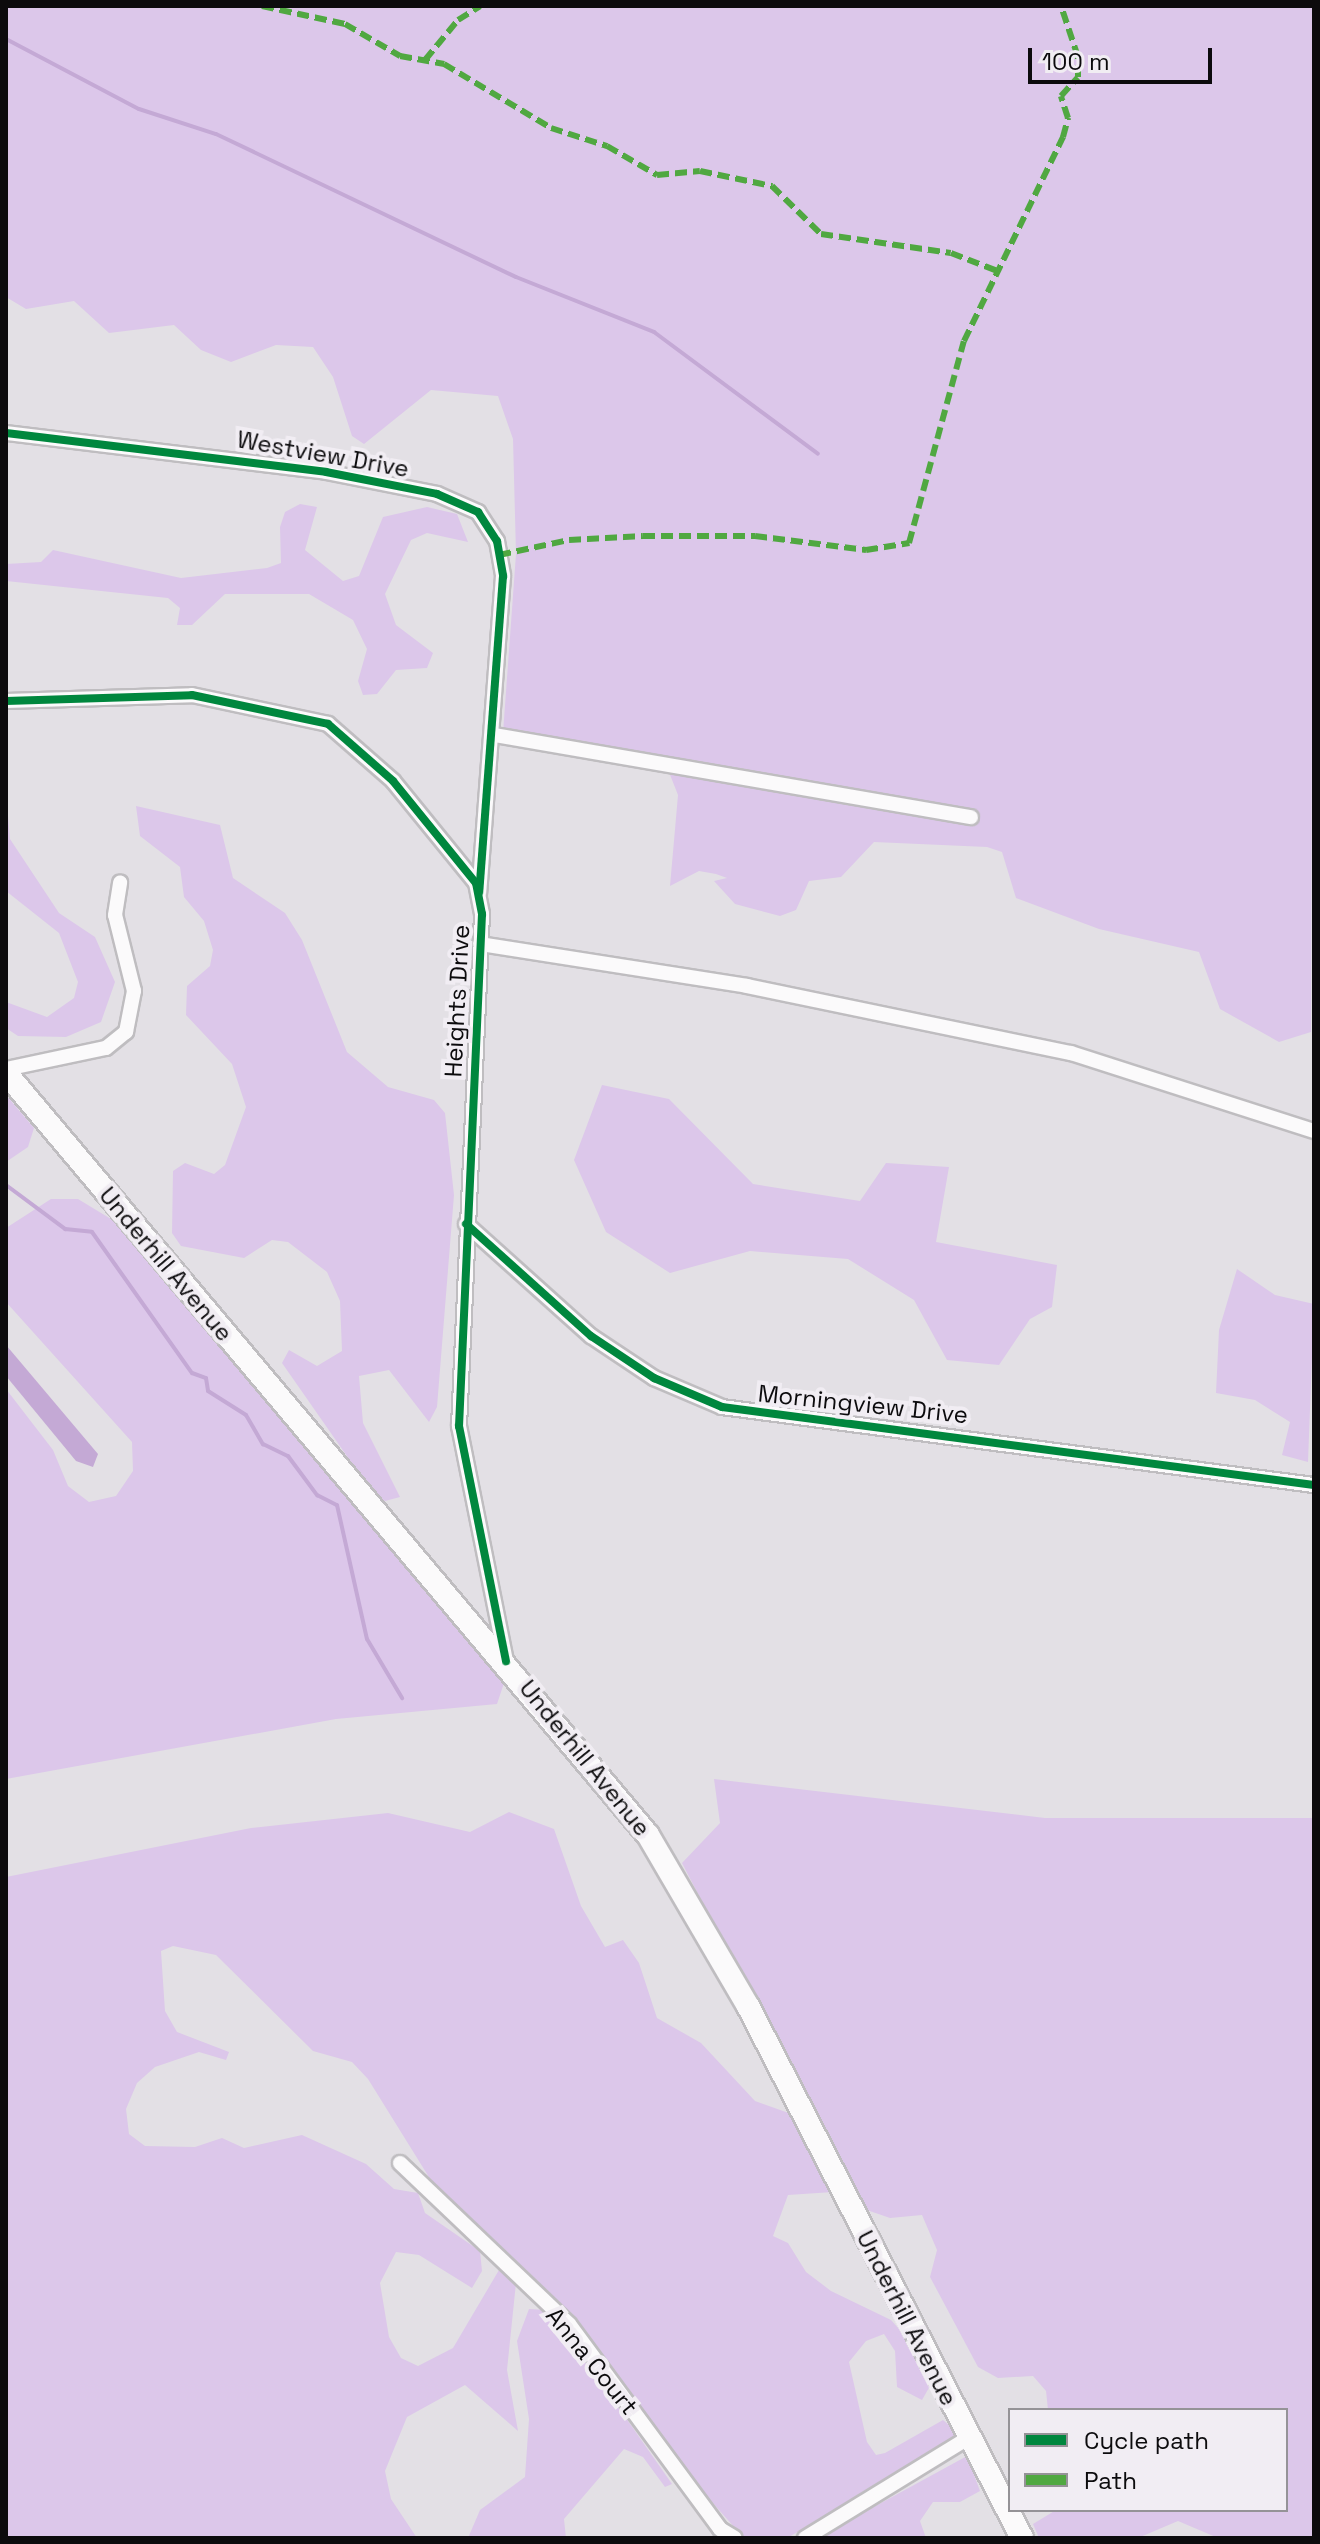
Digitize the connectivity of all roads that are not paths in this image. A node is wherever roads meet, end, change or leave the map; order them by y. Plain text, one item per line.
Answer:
1 (6, 433) edge
2 (6, 701) edge
3 (495, 735) junction
4 (971, 817) dead end
5 (120, 882) dead end
6 (478, 897) junction
7 (480, 944) junction
8 (6, 1071) edge
9 (1314, 1131) edge
10 (466, 1224) junction
11 (1314, 1485) edge
12 (506, 1661) junction
13 (400, 2163) dead end
14 (968, 2438) junction
15 (735, 2538) edge
16 (805, 2538) edge
17 (1022, 2538) edge

1 - 3 street, Westview Drive
2 - 6 street, Heights Drive
3 - 4 street
3 - 6 street, Westview Drive
5 - 8 street
6 - 7 street, Heights Drive
7 - 9 street
7 - 10 street, Heights Drive
8 - 12 main road, Underhill Avenue
10 - 11 street, Morningview Drive
10 - 12 street, Heights Drive
12 - 14 main road, Underhill Avenue
13 - 15 street, Anna Court
14 - 16 street
14 - 17 main road, Underhill Avenue

